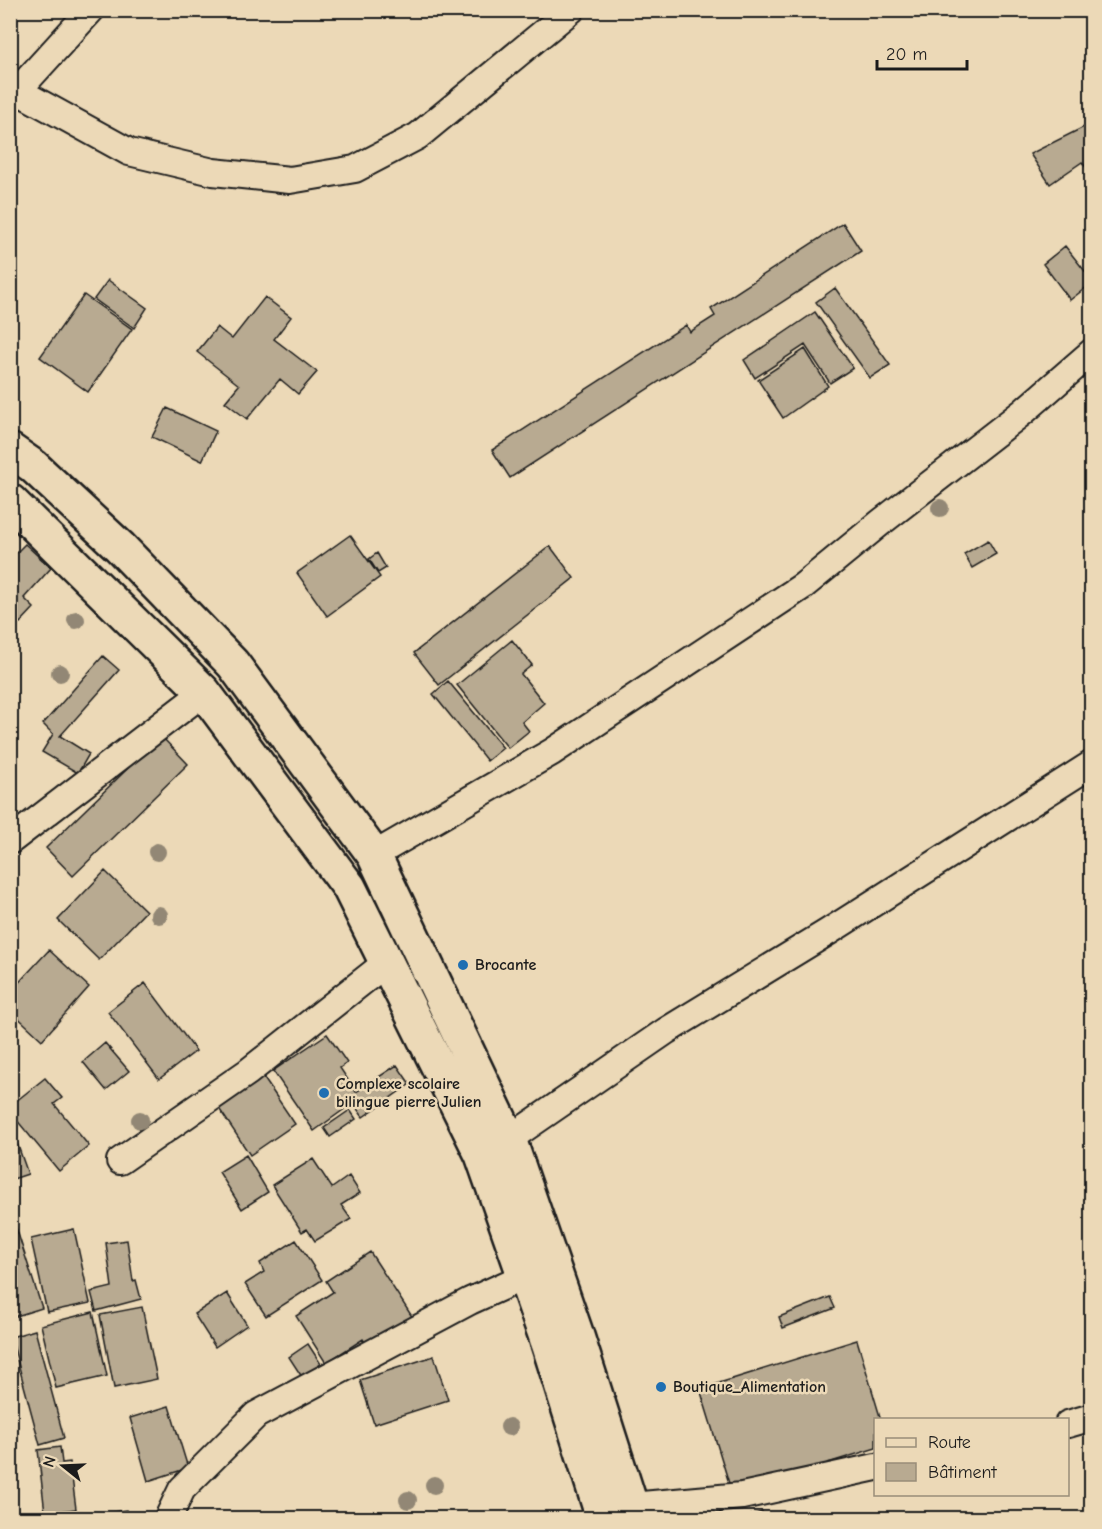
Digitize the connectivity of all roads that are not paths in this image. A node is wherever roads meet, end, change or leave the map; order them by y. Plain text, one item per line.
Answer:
1 (91, 10) edge
2 (571, 10) edge
3 (12, 91) edge
4 (1092, 352) edge
5 (10, 450) edge
6 (10, 501) edge
7 (204, 692) junction
8 (1092, 764) edge
9 (10, 841) edge
10 (374, 855) junction
11 (386, 963) junction
12 (509, 1139) junction
13 (120, 1161) dead end
14 (523, 1277) junction
15 (1092, 1417) edge
16 (1069, 1424) edge
17 (874, 1467) edge
18 (623, 1514) edge
19 (168, 1518) edge

1 - 3 street
2 - 3 street
4 - 10 street
5 - 10 main road
6 - 7 main road
7 - 9 street
7 - 11 main road
8 - 12 street
10 - 12 main road
11 - 13 street
11 - 14 main road
12 - 18 main road
14 - 18 main road
14 - 19 street
15 - 16 street
17 - 18 street

